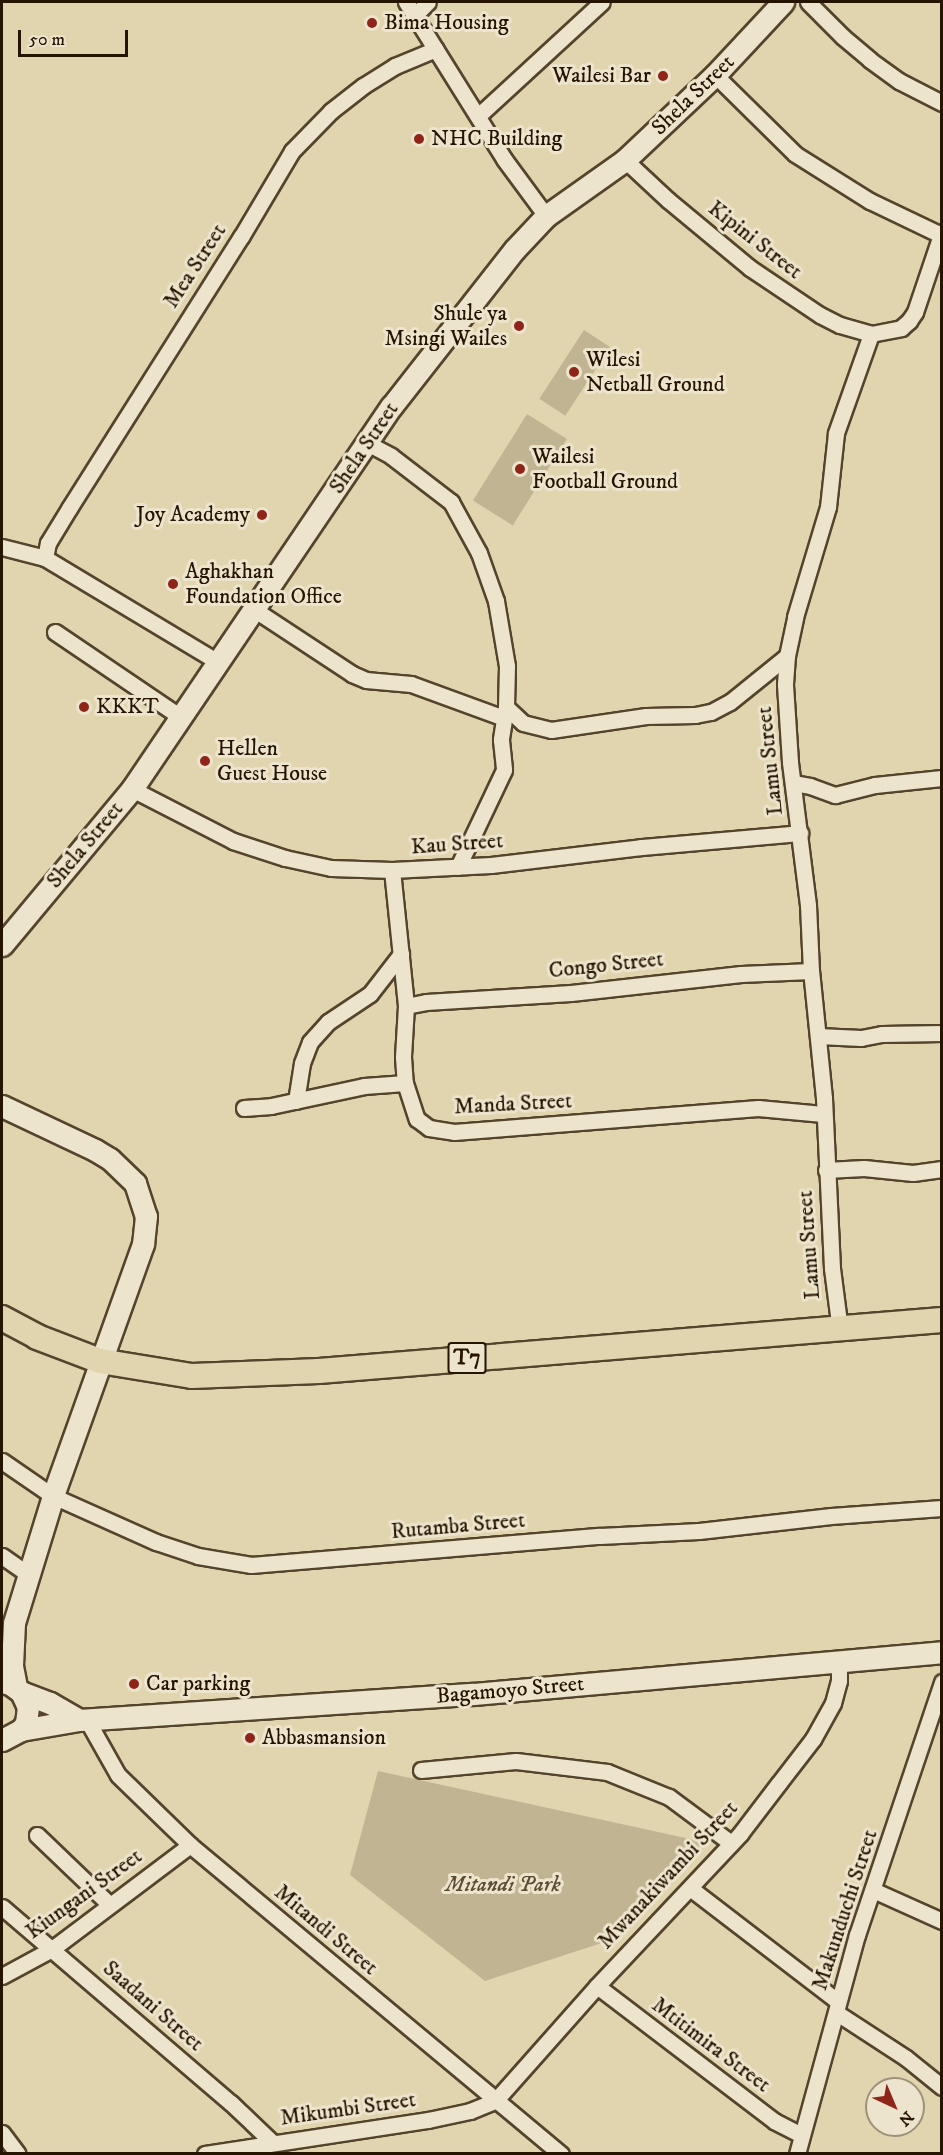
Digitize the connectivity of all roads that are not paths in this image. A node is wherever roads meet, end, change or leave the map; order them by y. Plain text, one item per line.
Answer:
1 (406, 2) edge
2 (428, 2) edge
3 (602, 2) edge
4 (783, 2) edge
5 (808, 2) edge
6 (415, 15) junction
7 (436, 49) junction
8 (715, 75) junction
9 (942, 104) edge
10 (478, 116) junction
11 (625, 160) junction
12 (546, 216) junction
13 (941, 234) edge
14 (871, 334) junction
15 (367, 443) junction
16 (2, 547) edge
17 (45, 558) junction
18 (255, 610) junction
19 (55, 632) dead end
20 (787, 656) junction
21 (220, 663) junction
22 (505, 713) junction
23 (182, 718) junction
24 (942, 778) edge
25 (793, 783) junction
26 (132, 789) junction
27 (800, 833) junction
28 (458, 867) junction
29 (392, 870) junction
30 (2, 945) edge
31 (401, 954) junction
32 (811, 971) junction
33 (406, 1006) junction
34 (942, 1033) edge
35 (818, 1036) junction
36 (405, 1083) junction
37 (296, 1101) junction
38 (2, 1106) edge
39 (244, 1108) dead end
40 (823, 1114) junction
41 (942, 1169) edge
42 (826, 1170) junction
43 (2, 1318) edge
44 (942, 1320) edge
45 (840, 1330) junction
46 (100, 1361) junction
47 (2, 1461) edge
48 (53, 1496) junction
49 (942, 1508) edge
50 (2, 1556) edge
51 (29, 1575) junction
52 (14, 1623) junction
53 (2, 1641) edge
54 (942, 1652) edge
55 (838, 1660) junction
56 (942, 1682) edge
57 (13, 1687) edge
58 (83, 1720) junction
59 (21, 1730) junction
60 (2, 1740) edge
61 (421, 1770) dead end
62 (37, 1835) dead end
63 (731, 1843) junction
64 (190, 1845) junction
65 (690, 1888) junction
66 (873, 1890) junction
67 (110, 1905) junction
68 (2, 1908) edge
69 (942, 1922) edge
70 (52, 1948) junction
71 (2, 1976) edge
72 (597, 1986) junction
73 (837, 2007) junction
74 (942, 2087) edge
75 (495, 2101) junction
76 (2, 2133) edge
77 (272, 2142) junction
78 (801, 2147) edge
79 (18, 2154) edge
80 (205, 2154) edge
81 (561, 2154) edge

1 - 6 street
2 - 6 street
3 - 10 street
4 - 8 main road, Shela Street
5 - 9 street
6 - 7 street
7 - 10 street
7 - 17 street, Mea Street
8 - 11 main road, Shela Street
8 - 13 street
10 - 12 street
11 - 12 main road, Shela Street
11 - 14 street, Kipini Street
12 - 15 main road, Shela Street
13 - 14 street
14 - 20 street, Lamu Street
15 - 18 main road, Shela Street
15 - 22 street
16 - 17 street
17 - 21 street
18 - 21 main road, Shela Street
18 - 22 street
19 - 23 street
20 - 22 street
20 - 25 street, Lamu Street
21 - 23 main road, Shela Street
22 - 28 street
23 - 26 main road, Shela Street
24 - 25 street
25 - 27 street, Lamu Street
26 - 29 street, Kau Street
26 - 30 main road, Shela Street
27 - 28 street, Kau Street
27 - 32 street, Lamu Street
28 - 29 street, Kau Street
29 - 31 street, Manda Street
31 - 33 street, Manda Street
31 - 37 street
32 - 33 street, Congo Street
32 - 35 street, Lamu Street
33 - 36 street, Manda Street
34 - 35 street
35 - 40 street, Lamu Street
36 - 37 street
36 - 40 street, Manda Street
37 - 39 street
38 - 46 main road
40 - 42 street, Lamu Street
41 - 42 street
42 - 45 street, Lamu Street
43 - 46 highway, T7
44 - 45 highway, T7
45 - 46 highway, T7
46 - 48 main road
47 - 48 street, Rutamba Street
48 - 49 street, Rutamba Street
48 - 51 main road
50 - 51 street
51 - 52 main road
52 - 53 main road
52 - 57 main road
54 - 55 main road, Bagamoyo Street
55 - 58 main road, Bagamoyo Street
55 - 63 street, Mwanakiwambi Street
56 - 66 street, Makunduchi Street
57 - 58 main road
57 - 59 main road
58 - 59 main road, Bagamoyo Street
58 - 64 street, Mitandi Street
59 - 60 main road, Bagamoyo Street
61 - 63 street
62 - 67 street
63 - 65 street, Mwanakiwambi Street
64 - 67 street, Kiungani Street
64 - 75 street, Mitandi Street
65 - 72 street, Mwanakiwambi Street
65 - 73 street
66 - 69 street
66 - 73 street, Makunduchi Street
67 - 70 street, Kiungani Street
68 - 70 street, Saadani Street
70 - 71 street, Kiungani Street
70 - 77 street, Saadani Street
72 - 75 street, Mwanakiwambi Street
72 - 78 street, Mtitimira Street
73 - 74 street
73 - 78 street, Makunduchi Street
75 - 77 street, Mikumbi Street
75 - 81 street, Mitandi Street
76 - 79 street
77 - 80 street, Mikumbi Street

